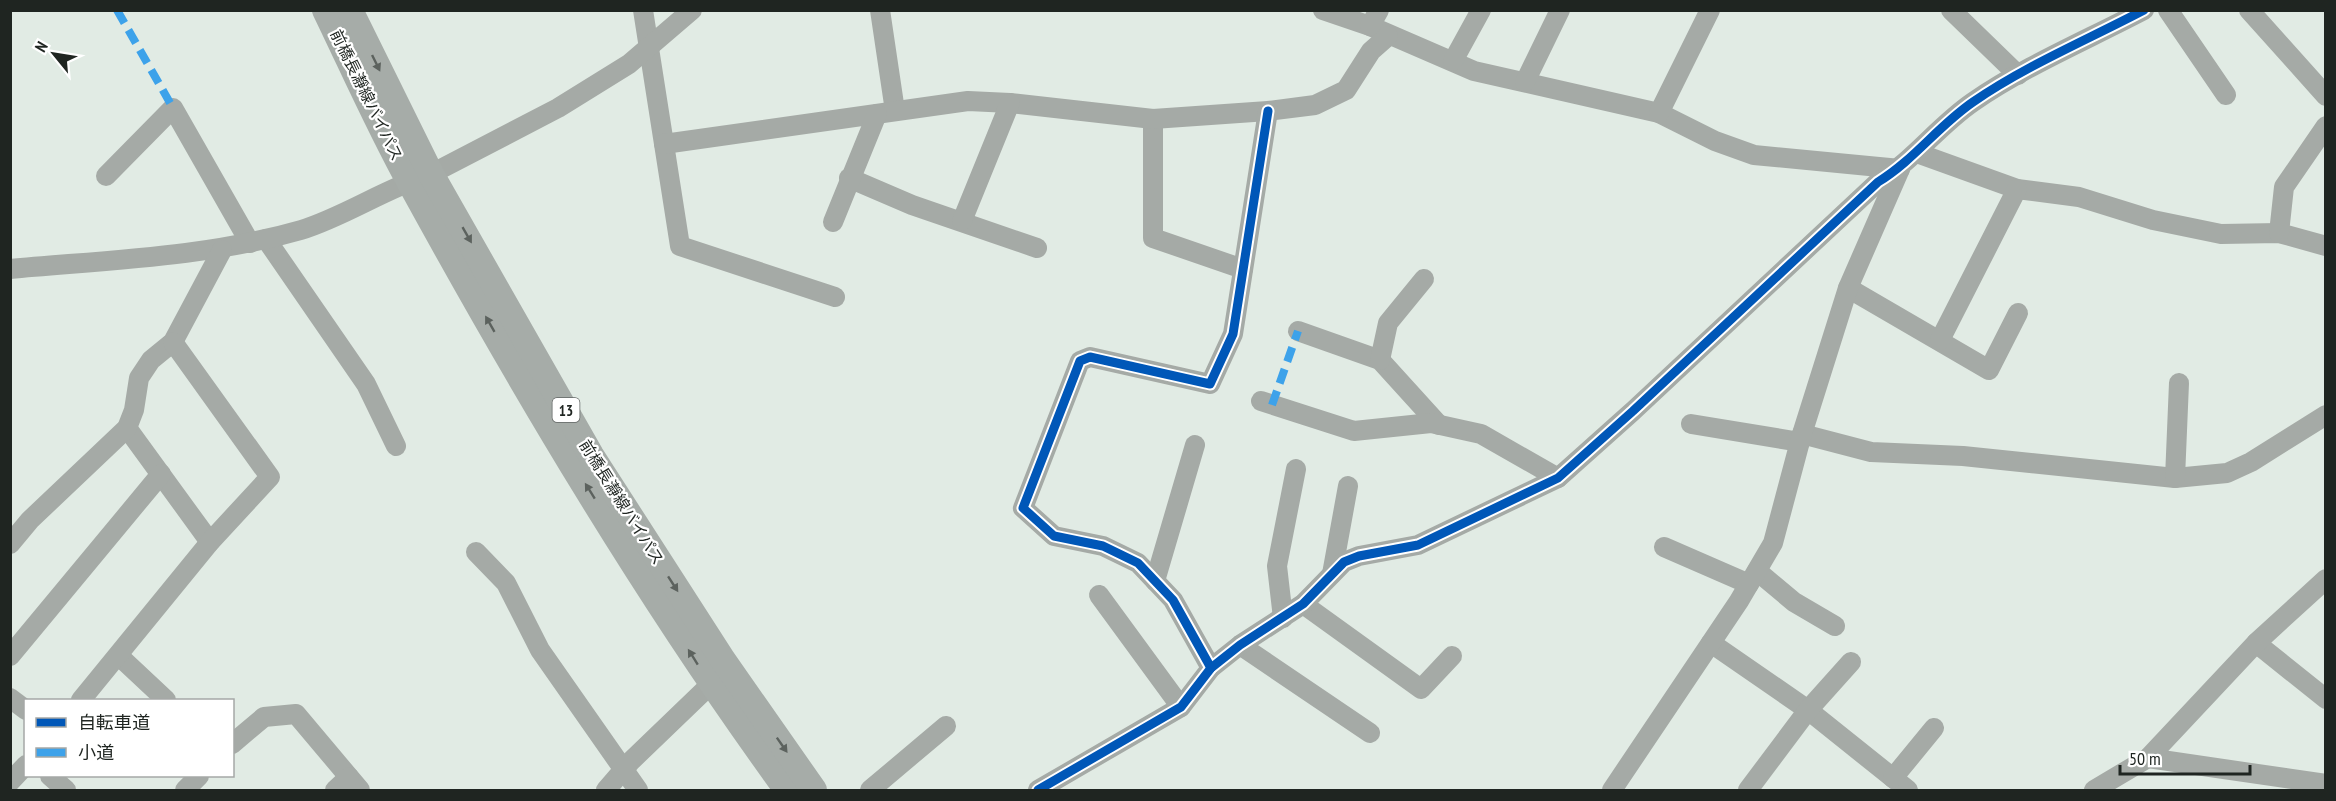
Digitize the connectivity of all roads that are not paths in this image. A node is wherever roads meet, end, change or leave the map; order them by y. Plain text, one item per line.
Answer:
1 (325, 10) edge
2 (350, 10) edge
3 (643, 10) edge
4 (692, 10) edge
5 (880, 10) edge
6 (1323, 10) edge
7 (1481, 10) edge
8 (1560, 10) edge
9 (1710, 10) edge
10 (1951, 10) edge
11 (2144, 10) edge
12 (2168, 10) edge
13 (2248, 10) edge
14 (1375, 18) edge
15 (1388, 36) junction
16 (648, 50) junction
17 (1453, 61) junction
18 (2018, 75) junction
19 (1525, 82) junction
20 (2226, 95) dead end
21 (2325, 96) edge
22 (1010, 103) junction
23 (1268, 111) junction
24 (886, 112) junction
25 (1659, 113) junction
26 (1153, 119) junction
27 (2325, 126) edge
28 (664, 144) junction
29 (1917, 153) junction
30 (1900, 169) junction
31 (106, 176) dead end
32 (420, 177) junction
33 (849, 178) junction
34 (2017, 189) junction
35 (963, 221) junction
36 (832, 222) dead end
37 (2279, 233) junction
38 (258, 241) junction
39 (2325, 246) edge
40 (1037, 248) dead end
41 (222, 250) junction
42 (10, 269) edge
43 (1243, 269) junction
44 (1424, 279) dead end
45 (1848, 288) junction
46 (835, 297) dead end
47 (2018, 313) dead end
48 (1298, 331) dead end
49 (1940, 340) junction
50 (173, 342) junction
51 (1380, 360) junction
52 (2179, 382) dead end
53 (1261, 401) dead end
54 (2325, 415) edge
55 (1691, 424) dead end
56 (1439, 425) junction
57 (127, 428) junction
58 (1801, 438) junction
59 (1195, 445) dead end
60 (396, 446) dead end
61 (1296, 469) dead end
62 (161, 474) junction
63 (1558, 477) junction
64 (2175, 478) junction
65 (1348, 486) dead end
66 (210, 542) junction
67 (10, 544) edge
68 (1664, 547) dead end
69 (476, 552) dead end
70 (1332, 574) junction
71 (1753, 578) junction
72 (2325, 579) edge
73 (1155, 581) junction
74 (1098, 595) dead end
75 (1303, 604) junction
76 (1283, 618) junction
77 (1835, 626) dead end
78 (1711, 643) junction
79 (2256, 643) junction
80 (1240, 645) junction
81 (10, 656) edge
82 (118, 656) junction
83 (1452, 656) dead end
84 (1851, 662) dead end
85 (1211, 668) junction
86 (711, 685) junction
87 (10, 698) edge
88 (82, 699) edge
89 (165, 699) edge
90 (2325, 699) edge
91 (1181, 707) junction
92 (24, 708) edge
93 (1808, 710) junction
94 (946, 726) dead end
95 (1934, 728) dead end
96 (1370, 733) dead end
97 (234, 742) edge
98 (2148, 758) junction
99 (24, 767) edge
100 (2325, 768) edge
101 (623, 771) junction
102 (51, 777) edge
103 (10, 782) edge
104 (1900, 784) edge
105 (2320, 784) edge
106 (348, 786) edge
107 (66, 790) edge
108 (606, 790) edge
109 (638, 790) edge
110 (787, 790) edge
111 (814, 790) edge
112 (870, 790) edge
113 (1038, 790) edge
114 (1612, 790) edge
115 (1748, 790) edge
116 (2096, 790) edge

1 - 32 main road, 前橋長瀞線バイパス / 13
2 -> 32 main road, 前橋長瀞線バイパス / 13
3 - 16 street
4 - 16 street
5 - 24 street
6 - 14 street
7 - 17 street
8 - 19 street
9 - 25 street
10 - 18 street
11 - 18 street
12 - 20 street
13 - 21 street
14 - 15 street
15 - 17 street
15 - 23 street
16 - 28 street
16 - 32 street
17 - 19 street
18 - 29 street
19 - 25 street
22 - 24 street
22 - 26 street
22 - 35 street
23 - 26 street
23 - 43 street
24 - 28 street
24 - 33 street
25 - 30 street
26 - 43 street
27 - 37 street
28 - 46 street
29 - 30 street
29 - 34 street
30 - 45 street
30 - 63 street
31 - 38 street
32 - 38 street
86 -> 32 main road, 前橋長瀞線バイパス / 13
32 -> 111 main road, 前橋長瀞線バイパス / 13
33 - 35 street
33 - 36 street
34 - 37 street
34 - 49 street
35 - 40 street
37 - 39 street
38 - 41 street
38 - 60 street
41 - 42 street
41 - 50 street
43 - 73 street
44 - 51 street
45 - 49 street
45 - 58 street
47 - 49 street
48 - 51 street
50 - 57 street
50 - 66 street
51 - 56 street
52 - 64 street
53 - 56 street
54 - 64 street
55 - 58 street
56 - 63 street
57 - 62 street
57 - 67 street
58 - 64 street
58 - 71 street
59 - 73 street
61 - 76 street
62 - 66 street
62 - 81 street
63 - 70 street
65 - 70 street
66 - 82 street
68 - 71 street
69 - 101 street
70 - 75 street
71 - 77 street
71 - 78 street
72 - 79 street
73 - 85 street
74 - 91 street
75 - 76 street
75 - 83 street
76 - 80 street
78 - 93 street
78 - 114 street
79 - 90 street
79 - 98 street
80 - 85 street
80 - 96 street
82 - 88 street
82 - 89 street
84 - 93 street
85 - 91 street
86 - 101 street
86 - 110 main road, 前橋長瀞線バイパス / 13
87 - 92 street
91 - 113 street
93 - 104 street
93 - 115 street
94 - 112 street
95 - 104 street
97 - 106 street
98 - 105 street
98 - 116 street
99 - 103 street
100 - 105 street
101 - 108 street
101 - 109 street
102 - 107 street

